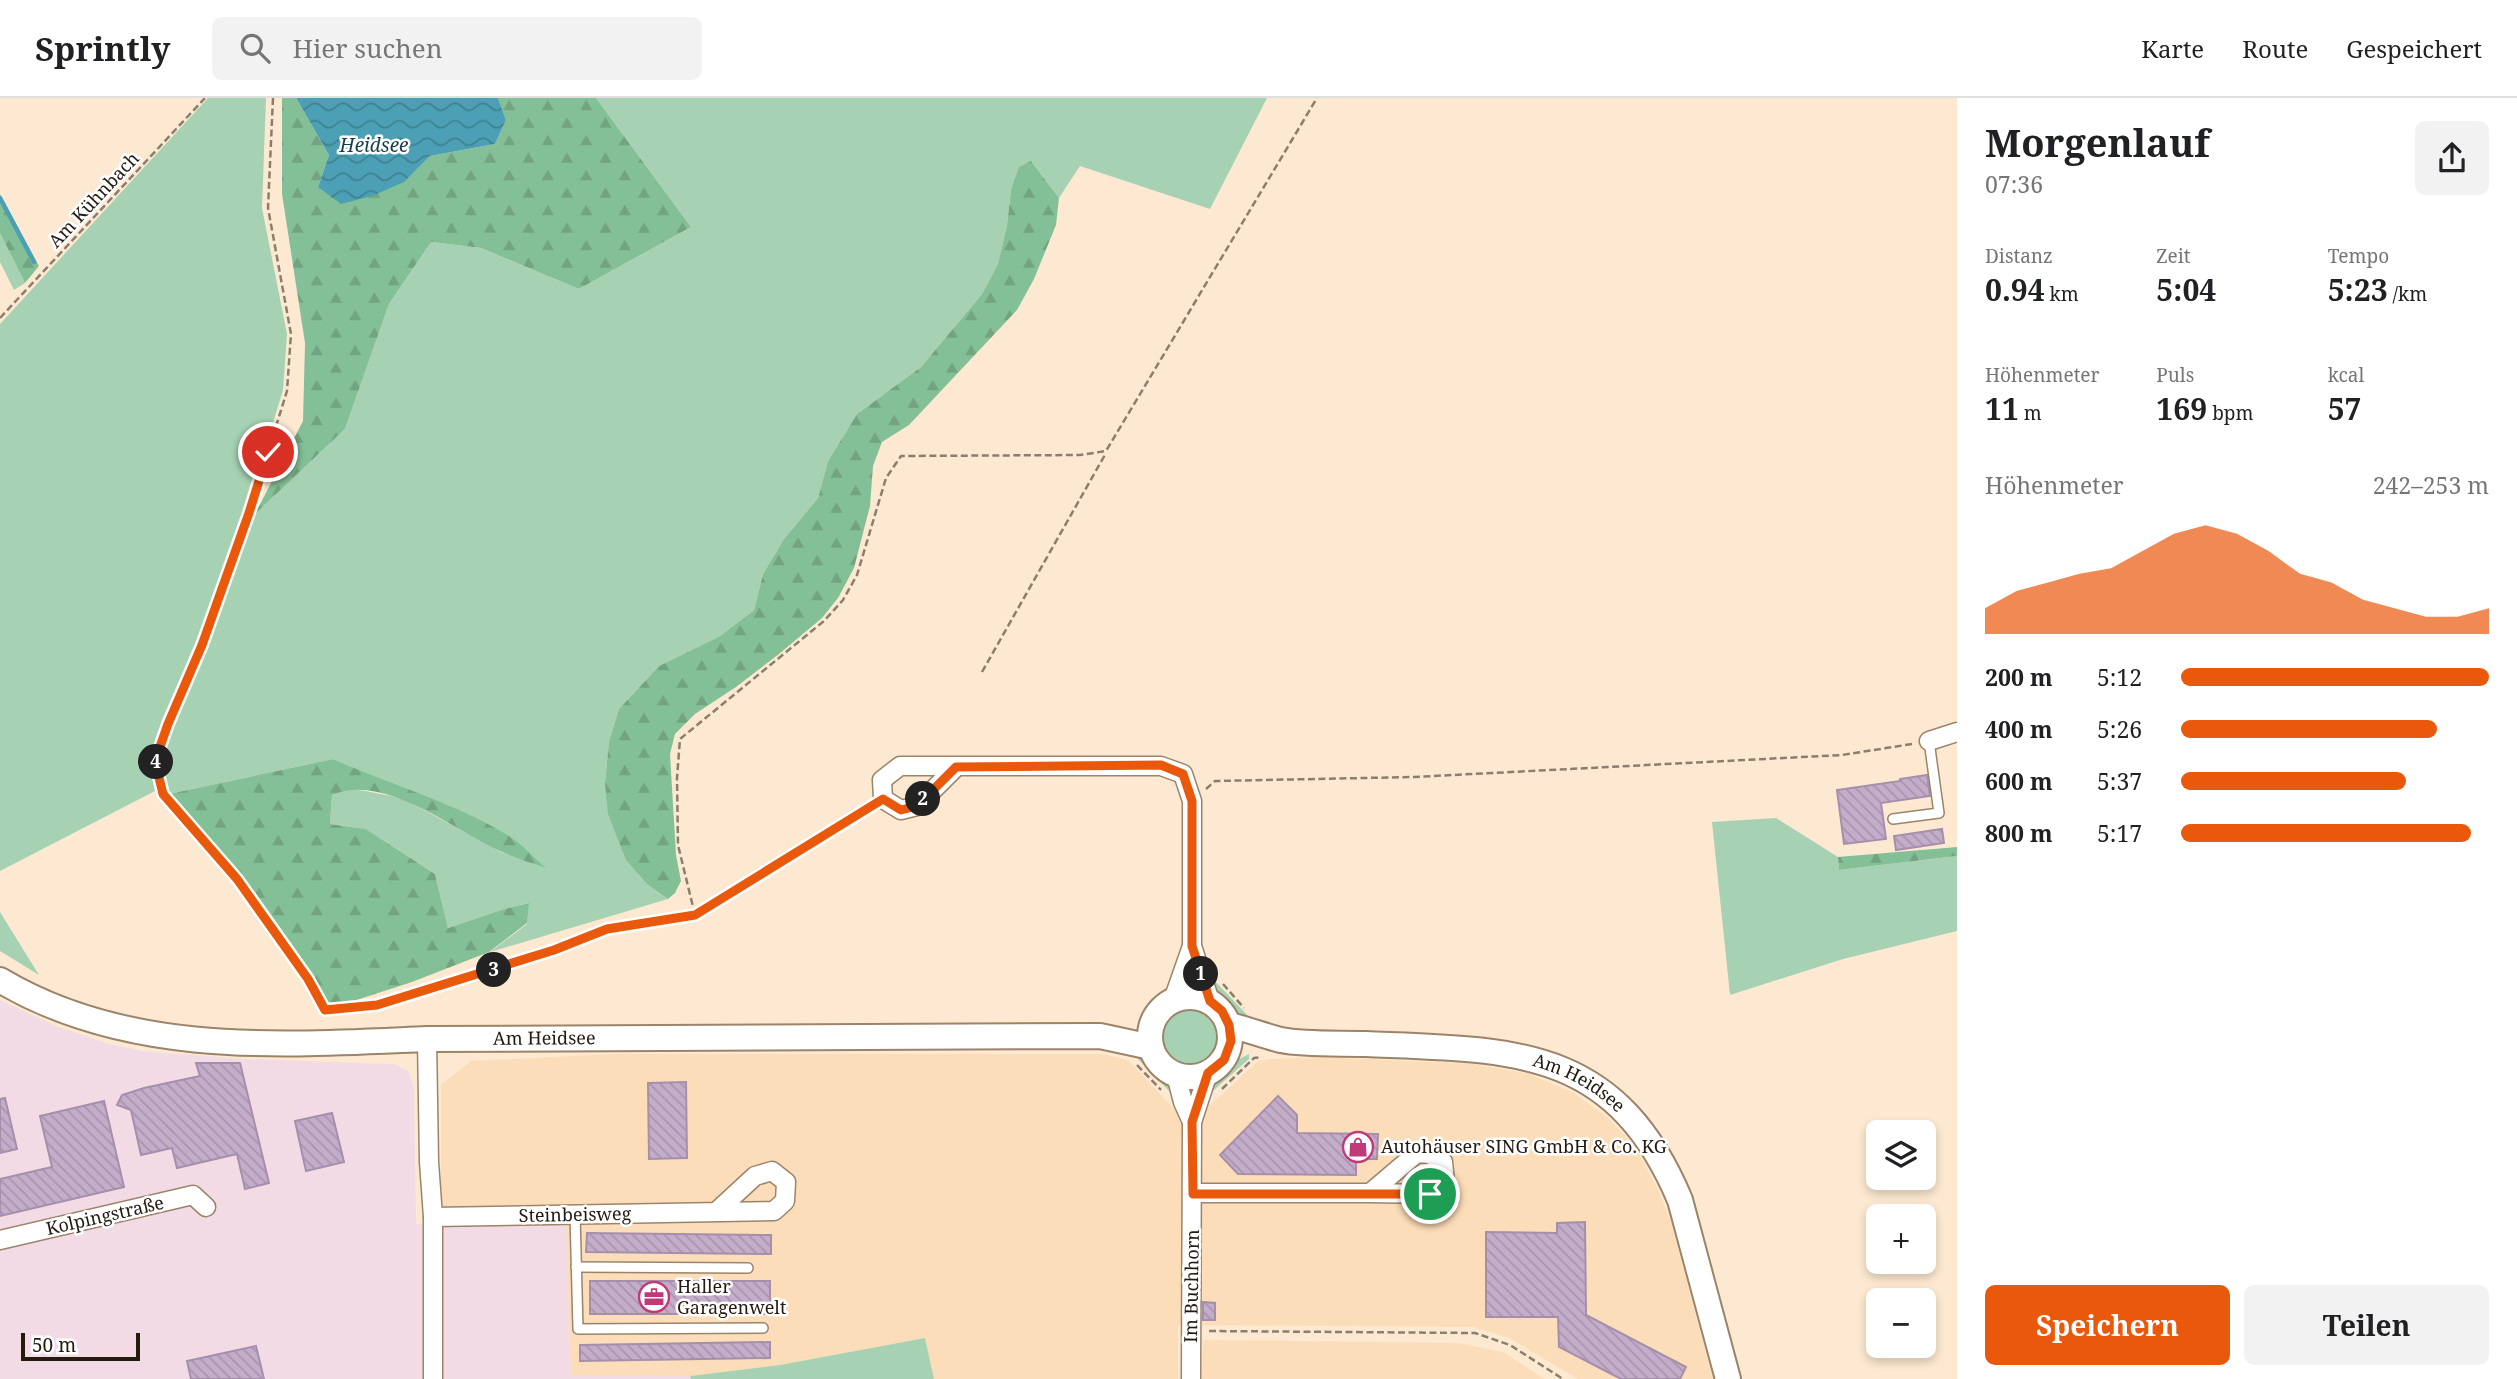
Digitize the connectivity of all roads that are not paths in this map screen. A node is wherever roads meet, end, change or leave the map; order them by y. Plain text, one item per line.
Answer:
1 (1957, 732) edge
2 (1929, 741) joint
3 (956, 767) junction
4 (1893, 819) dead end
5 (1192, 946) junction
6 (0, 980) edge
7 (1173, 1000) junction
8 (1210, 1001) junction
9 (1238, 1018) junction
10 (1154, 1020) junction
11 (1100, 1036) junction
12 (427, 1039) junction
13 (1151, 1048) junction
14 (1275, 1048) junction
15 (1228, 1051) junction
16 (1175, 1075) junction
17 (1212, 1085) junction
18 (1192, 1122) junction
19 (1370, 1193) dead end
20 (1193, 1194) junction
21 (206, 1206) dead end
22 (716, 1212) dead end
23 (575, 1214) junction
24 (433, 1217) junction
25 (0, 1240) edge
26 (576, 1267) junction
27 (748, 1268) dead end
28 (763, 1328) dead end
29 (433, 1379) edge
30 (1191, 1379) edge
31 (1728, 1379) edge

1 - 2 street
2 - 4 lane
3 - 3 street
3 - 5 street
5 - 7 street
5 - 8 street
6 - 12 main road, Am Heidsee
7 - 8 main road
7 - 10 main road
8 - 9 main road
9 - 14 main road, Am Heidsee
9 - 15 main road
10 - 11 main road, Am Heidsee
10 - 13 main road
11 - 12 main road, Am Heidsee
11 - 13 main road, Am Heidsee
12 - 24 street
13 - 16 main road
14 - 15 main road, Am Heidsee
14 - 31 main road, Am Heidsee
15 - 17 main road
16 - 17 main road
16 - 18 street, Im Buchhorn
17 - 18 street, Im Buchhorn
18 - 20 street, Im Buchhorn
19 - 20 street
20 - 30 street, Im Buchhorn
21 - 25 street, Kolpingstraße
22 - 23 street, Steinbeisweg
23 - 24 street, Steinbeisweg
23 - 26 lane
24 - 29 street
26 - 27 lane
26 - 28 lane

